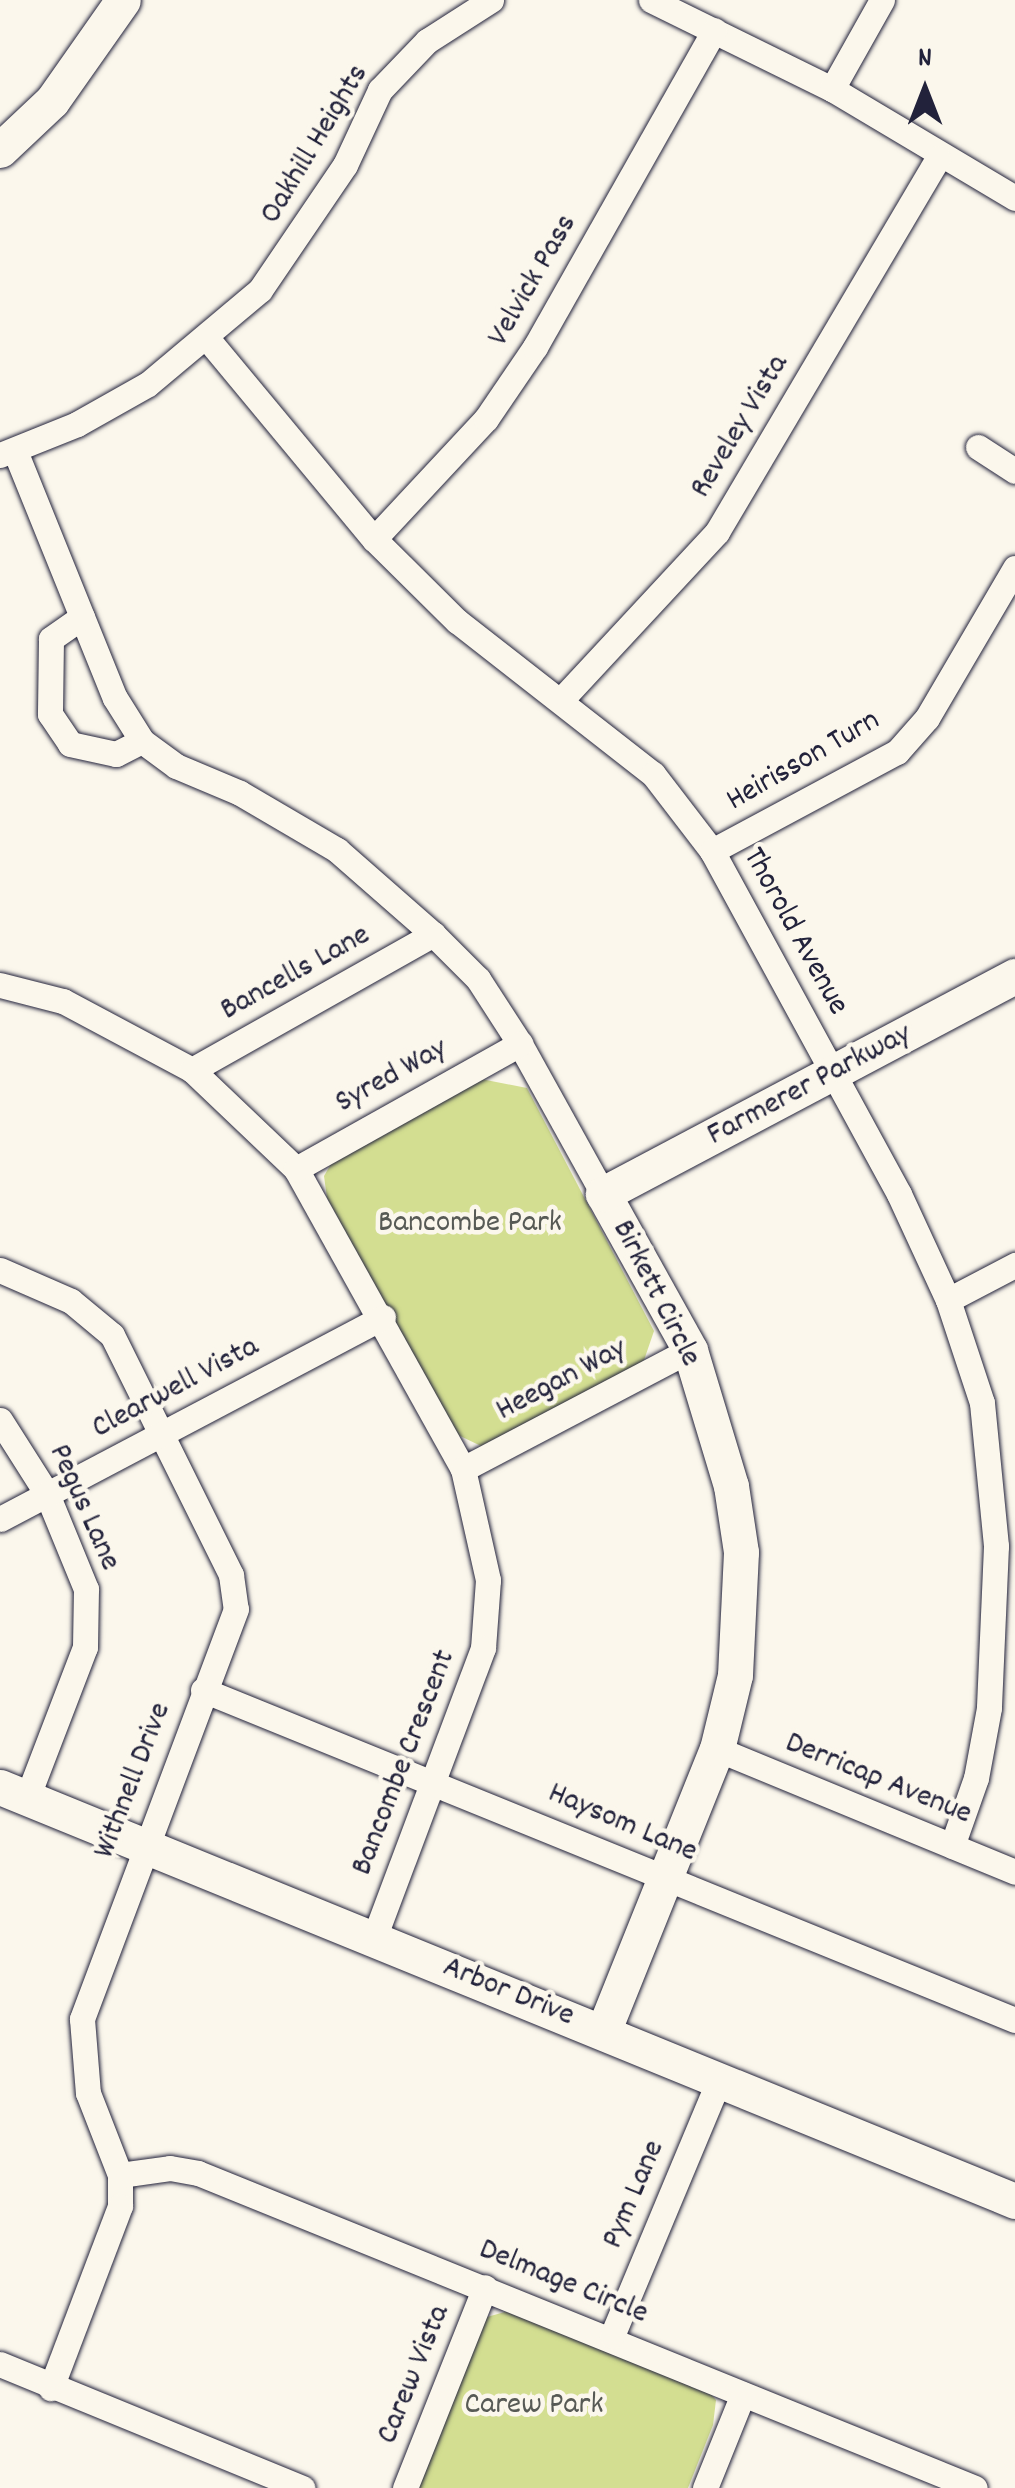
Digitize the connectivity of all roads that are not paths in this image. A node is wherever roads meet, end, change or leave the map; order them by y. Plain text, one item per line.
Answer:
1 (123, 0) edge
2 (651, 0) edge
3 (882, 0) edge
4 (485, 1) edge
5 (714, 30) junction
6 (832, 89) junction
7 (0, 150) edge
8 (938, 158) junction
9 (1015, 198) edge
10 (206, 337) junction
11 (978, 447) dead end
12 (7, 453) edge
13 (1015, 472) edge
14 (374, 539) junction
15 (1015, 568) edge
16 (82, 617) junction
17 (561, 700) junction
18 (142, 741) junction
19 (712, 851) junction
20 (433, 934) junction
21 (1015, 976) edge
22 (0, 985) edge
23 (520, 1044) junction
24 (192, 1070) junction
25 (835, 1075) junction
26 (296, 1170) junction
27 (604, 1194) junction
28 (1015, 1265) edge
29 (0, 1270) edge
30 (948, 1300) junction
31 (384, 1316) junction
32 (690, 1350) junction
33 (0, 1420) edge
34 (159, 1434) junction
35 (464, 1469) junction
36 (47, 1494) junction
37 (1003, 1501) edge
38 (0, 1519) edge
39 (203, 1690) junction
40 (717, 1749) junction
41 (434, 1779) junction
42 (14, 1793) edge
43 (952, 1846) junction
44 (143, 1849) junction
45 (1015, 1872) edge
46 (666, 1877) junction
47 (374, 1938) junction
48 (1015, 2020) edge
49 (602, 2032) junction
50 (719, 2080) junction
51 (120, 2174) junction
52 (1015, 2201) edge
53 (485, 2287) junction
54 (612, 2336) junction
55 (0, 2364) edge
56 (51, 2388) junction
57 (743, 2394) junction
58 (303, 2488) edge
59 (404, 2488) edge
60 (705, 2488) edge
61 (975, 2488) edge

1 - 7 street
2 - 5 street
3 - 6 street
4 - 10 street, Oakhill Heights
5 - 6 street
5 - 14 street, Velvick Pass
6 - 8 street
8 - 9 street
8 - 17 street, Reveley Vista
10 - 12 street, Oakhill Heights
10 - 14 street, Thorold Avenue
11 - 13 street
12 - 16 street, Birkett Circle
14 - 17 street, Thorold Avenue
15 - 19 street, Heirisson Turn
16 - 18 street, Birkett Circle
16 - 18 street
17 - 19 street, Thorold Avenue
18 - 20 street, Birkett Circle
19 - 25 street, Thorold Avenue
20 - 23 street, Birkett Circle
20 - 24 street, Bancells Lane
21 - 25 street, Farmerer Parkway
22 - 24 street, Bancombe Crescent
23 - 26 street, Syred Way
23 - 27 street, Birkett Circle
24 - 26 street, Bancombe Crescent
25 - 27 street, Farmerer Parkway
25 - 30 street, Thorold Avenue
26 - 31 street, Bancombe Crescent
27 - 32 street, Birkett Circle
28 - 30 street
29 - 34 street, Withnell Drive
30 - 37 street, Thorold Avenue
31 - 34 street, Clearwell Vista
31 - 35 street, Bancombe Crescent
32 - 35 street, Heegan Way
32 - 40 street, Birkett Circle
33 - 36 street, Pegus Lane
34 - 36 street, Clearwell Vista
34 - 39 street, Withnell Drive
35 - 41 street, Bancombe Crescent
36 - 38 street, Clearwell Vista
36 - 42 street, Pegus Lane
37 - 43 street, Thorold Avenue
39 - 41 street, Haysom Lane
39 - 44 street, Withnell Drive
40 - 43 street, Derricap Avenue
40 - 46 street, Birkett Circle
41 - 46 street, Haysom Lane
41 - 47 street, Bancombe Crescent
42 - 44 street, Arbor Drive
43 - 45 street, Derricap Avenue
44 - 47 street, Arbor Drive
44 - 51 street, Withnell Drive
46 - 48 street, Haysom Lane
46 - 49 street, Birkett Circle
47 - 49 street, Arbor Drive
49 - 50 street, Arbor Drive
50 - 52 street, Arbor Drive
50 - 54 street, Pym Lane
51 - 53 street, Delmage Circle
51 - 56 street, Withnell Drive
53 - 54 street, Delmage Circle
53 - 59 street, Carew Vista
54 - 57 street, Delmage Circle
55 - 56 street
56 - 58 street
57 - 60 street
57 - 61 street, Delmage Circle

